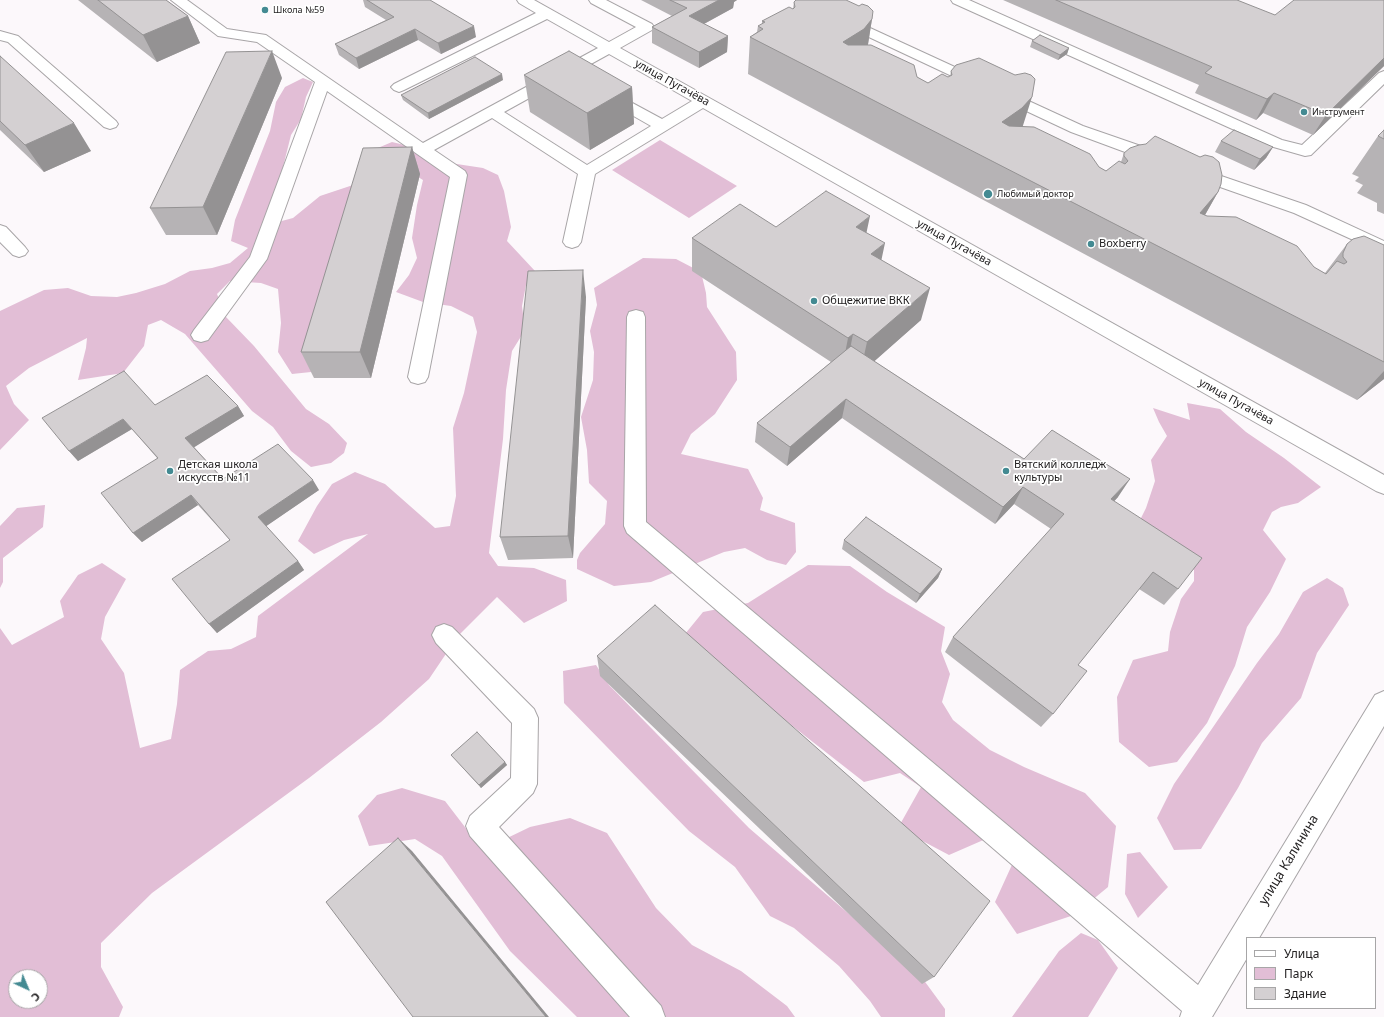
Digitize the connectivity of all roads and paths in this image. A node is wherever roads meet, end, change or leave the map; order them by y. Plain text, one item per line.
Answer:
1 (178, 0) edge
2 (524, 0) edge
3 (596, 0) edge
4 (958, 0) edge
5 (547, 13) junction
6 (837, 17) edge
7 (0, 36) edge
8 (609, 48) junction
9 (567, 71) junction
10 (1384, 76) edge
11 (580, 79) edge
12 (323, 81) junction
13 (399, 87) dead end
14 (594, 87) edge
15 (703, 101) junction
16 (492, 111) junction
17 (110, 124) dead end
18 (662, 126) junction
19 (422, 150) junction
20 (587, 172) junction
21 (0, 231) edge
22 (572, 242) dead end
23 (1384, 248) edge
24 (19, 251) dead end
25 (636, 317) dead end
26 (201, 335) dead end
27 (418, 377) dead end
28 (1384, 485) edge
29 (444, 635) dead end
30 (1384, 703) edge
31 (1198, 1012) edge
32 (650, 1017) edge

1 - 12 street
2 - 5 street, улица Пугачёва
3 - 8 street
4 - 10 street
5 - 8 street, улица Пугачёва
5 - 13 street
6 - 23 street
7 - 17 street
8 - 9 street
8 - 15 street, улица Пугачёва
9 - 11 street
9 - 16 street
12 - 19 street
12 - 26 street
14 - 18 street
15 - 18 street
15 - 28 street, улица Пугачёва
16 - 19 street
16 - 20 street
18 - 20 street
19 - 27 street
20 - 22 street
21 - 24 street
25 - 31 street
29 - 32 street
30 - 31 street, улица Калинина

